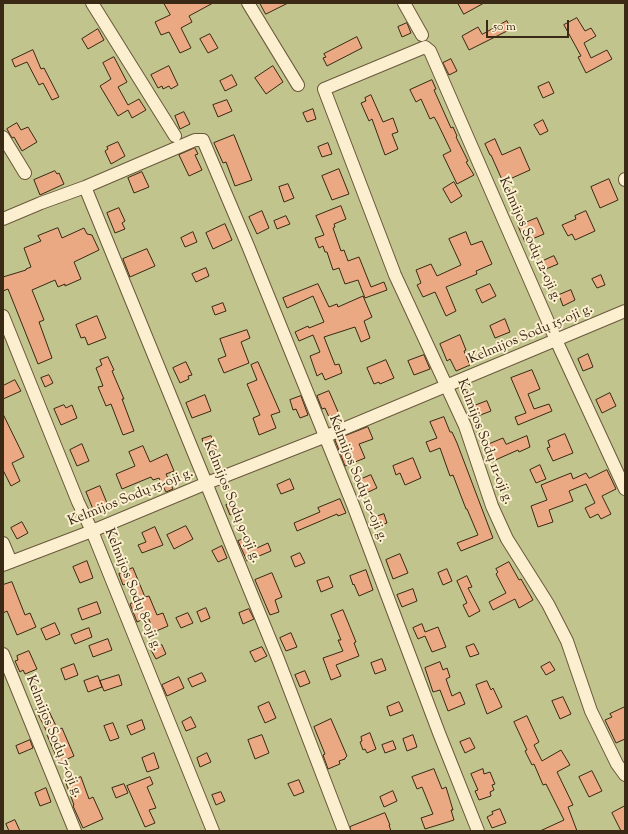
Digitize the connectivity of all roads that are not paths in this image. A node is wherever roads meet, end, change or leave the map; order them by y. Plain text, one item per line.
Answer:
1 (92, 3) edge
2 (248, 3) edge
3 (404, 3) edge
4 (422, 35) dead end
5 (298, 85) dead end
6 (324, 89) joint
7 (174, 136) dead end
8 (3, 137) edge
9 (25, 173) dead end
10 (85, 187) junction
11 (3, 219) edge
12 (625, 312) edge
13 (3, 316) edge
14 (556, 340) junction
15 (447, 386) junction
16 (324, 437) junction
17 (207, 483) junction
18 (625, 489) edge
19 (92, 531) junction
20 (3, 543) edge
21 (7, 563) edge
22 (3, 654) edge
23 (625, 775) edge
24 (75, 831) edge
25 (213, 831) edge
26 (344, 831) edge
27 (478, 831) edge

1 - 7 street
2 - 5 street
3 - 4 street
6 - 14 street, Kelmijos Sodų 12-oji g.
6 - 15 street, Kelmijos Sodų 11-oji g.
8 - 9 street
10 - 11 street
10 - 16 street, Kelmijos Sodų 10-oji g.
10 - 17 street, Kelmijos Sodų 9-oji g.
12 - 14 street, Kelmijos Sodų 15-oji g.
13 - 19 street, Kelmijos Sodų 8-oji g.
14 - 15 street, Kelmijos Sodų 15-oji g.
14 - 18 street, Kelmijos Sodų 12-oji g.
15 - 16 street, Kelmijos Sodų 15-oji g.
15 - 23 street, Kelmijos Sodų 11-oji g.
16 - 17 street, Kelmijos Sodų 15-oji g.
16 - 27 street, Kelmijos Sodų 10-oji g.
17 - 19 street, Kelmijos Sodų 15-oji g.
17 - 26 street, Kelmijos Sodų 9-oji g.
19 - 21 street, Kelmijos Sodų 15-oji g.
19 - 25 street, Kelmijos Sodų 8-oji g.
20 - 21 street
22 - 24 street, Kelmijos Sodų 7-oji g.

